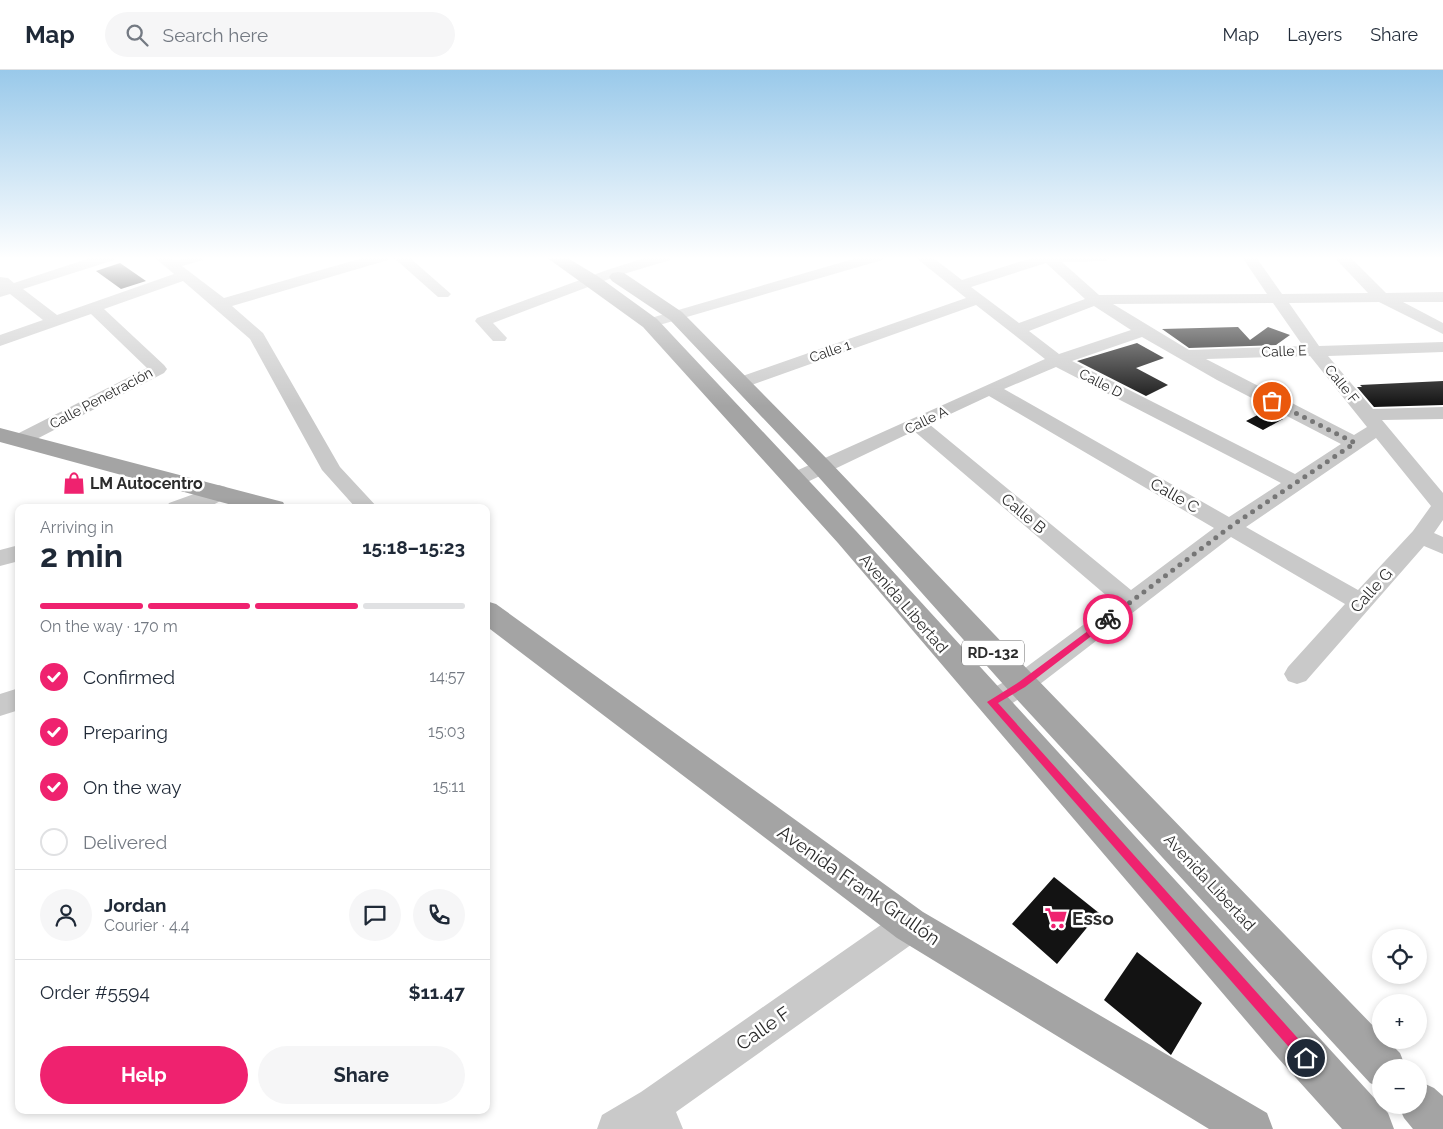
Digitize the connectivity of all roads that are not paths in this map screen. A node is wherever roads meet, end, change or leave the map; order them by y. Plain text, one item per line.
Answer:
1 (33, 306) edge
2 (97, 306) edge
3 (224, 306) edge
4 (516, 306) edge
5 (646, 306) edge
6 (707, 306) edge
7 (959, 306) edge
8 (985, 306) edge
9 (1078, 306) edge
10 (1105, 306) edge
11 (1284, 306) edge
12 (1399, 306) edge
13 (94, 308) junction
14 (663, 319) junction
15 (56, 322) junction
16 (1443, 329) edge
17 (1017, 330) junction
18 (1144, 331) junction
19 (499, 338) dead end
20 (0, 341) edge
21 (1443, 347) edge
22 (1314, 350) junction
23 (1186, 355) junction
24 (1057, 360) junction
25 (990, 388) junction
26 (737, 392) junction
27 (1443, 413) edge
28 (1372, 422) junction
29 (918, 424) junction
30 (10, 437) edge
31 (1355, 443) junction
32 (823, 468) junction
33 (794, 480) junction
34 (1296, 483) junction
35 (219, 492) junction
36 (190, 504) edge
37 (260, 504) edge
38 (364, 504) edge
39 (1443, 506) edge
40 (1230, 527) junction
41 (1421, 536) junction
42 (1443, 546) edge
43 (15, 554) edge
44 (0, 558) edge
45 (1130, 602) junction
46 (1360, 602) junction
47 (490, 614) edge
48 (1297, 674) dead end
49 (1022, 684) junction
50 (15, 700) edge
51 (992, 702) junction
52 (0, 705) edge
53 (910, 925) junction
54 (1376, 1059) edge
55 (1427, 1111) edge
56 (659, 1117) edge
57 (1443, 1128) edge
58 (616, 1129) edge
59 (1251, 1129) edge
60 (1372, 1129) edge

1 - 15 street
2 - 13 street
3 - 38 street
4 - 19 street
5 - 14 main road, Avenida Libertad / RD-132
6 - 14 street
7 - 26 street, Calle 1
8 - 17 street, Calle D
9 - 17 street
10 - 18 street
11 - 22 street, Calle F
12 - 16 street
13 - 15 street
13 - 30 street, Calle Penetración
14 - 26 main road, Avenida Libertad / RD-132
15 - 20 street
17 - 24 street, Calle D
18 - 23 street
18 - 24 street, Calle A
21 - 22 street, Calle E
22 - 23 street, Calle E
22 - 28 street, Calle F
23 - 31 street
24 - 25 street, Calle A
24 - 34 street, Calle D
25 - 29 street, Calle A
25 - 40 street, Calle C
26 - 32 main road, Avenida Libertad / RD-132
26 - 33 main road, Avenida Libertad / RD-132
27 - 28 street
28 - 31 street
28 - 39 street, Calle F
29 - 32 street, Calle A
29 - 45 street, Calle B
30 - 35 main road
31 - 34 street
32 - 33 street, Calle A
32 - 49 main road, Avenida Libertad / RD-132
33 - 51 main road, Avenida Libertad / RD-132
34 - 40 street
35 - 36 street
35 - 37 main road
39 - 41 street, Calle G
40 - 45 street
40 - 46 street, Calle C
41 - 42 street
41 - 46 street, Calle G
43 - 44 street
45 - 49 street
46 - 48 street, Calle G
47 - 53 main road, Avenida Frank Grullón
49 - 51 street
49 - 54 main road, Avenida Libertad / RD-132
50 - 52 street
51 - 60 main road, Avenida Libertad / RD-132
53 - 56 street, Calle F
53 - 59 main road, Avenida Frank Grullón
55 - 57 main road
56 - 58 street, Calle F

